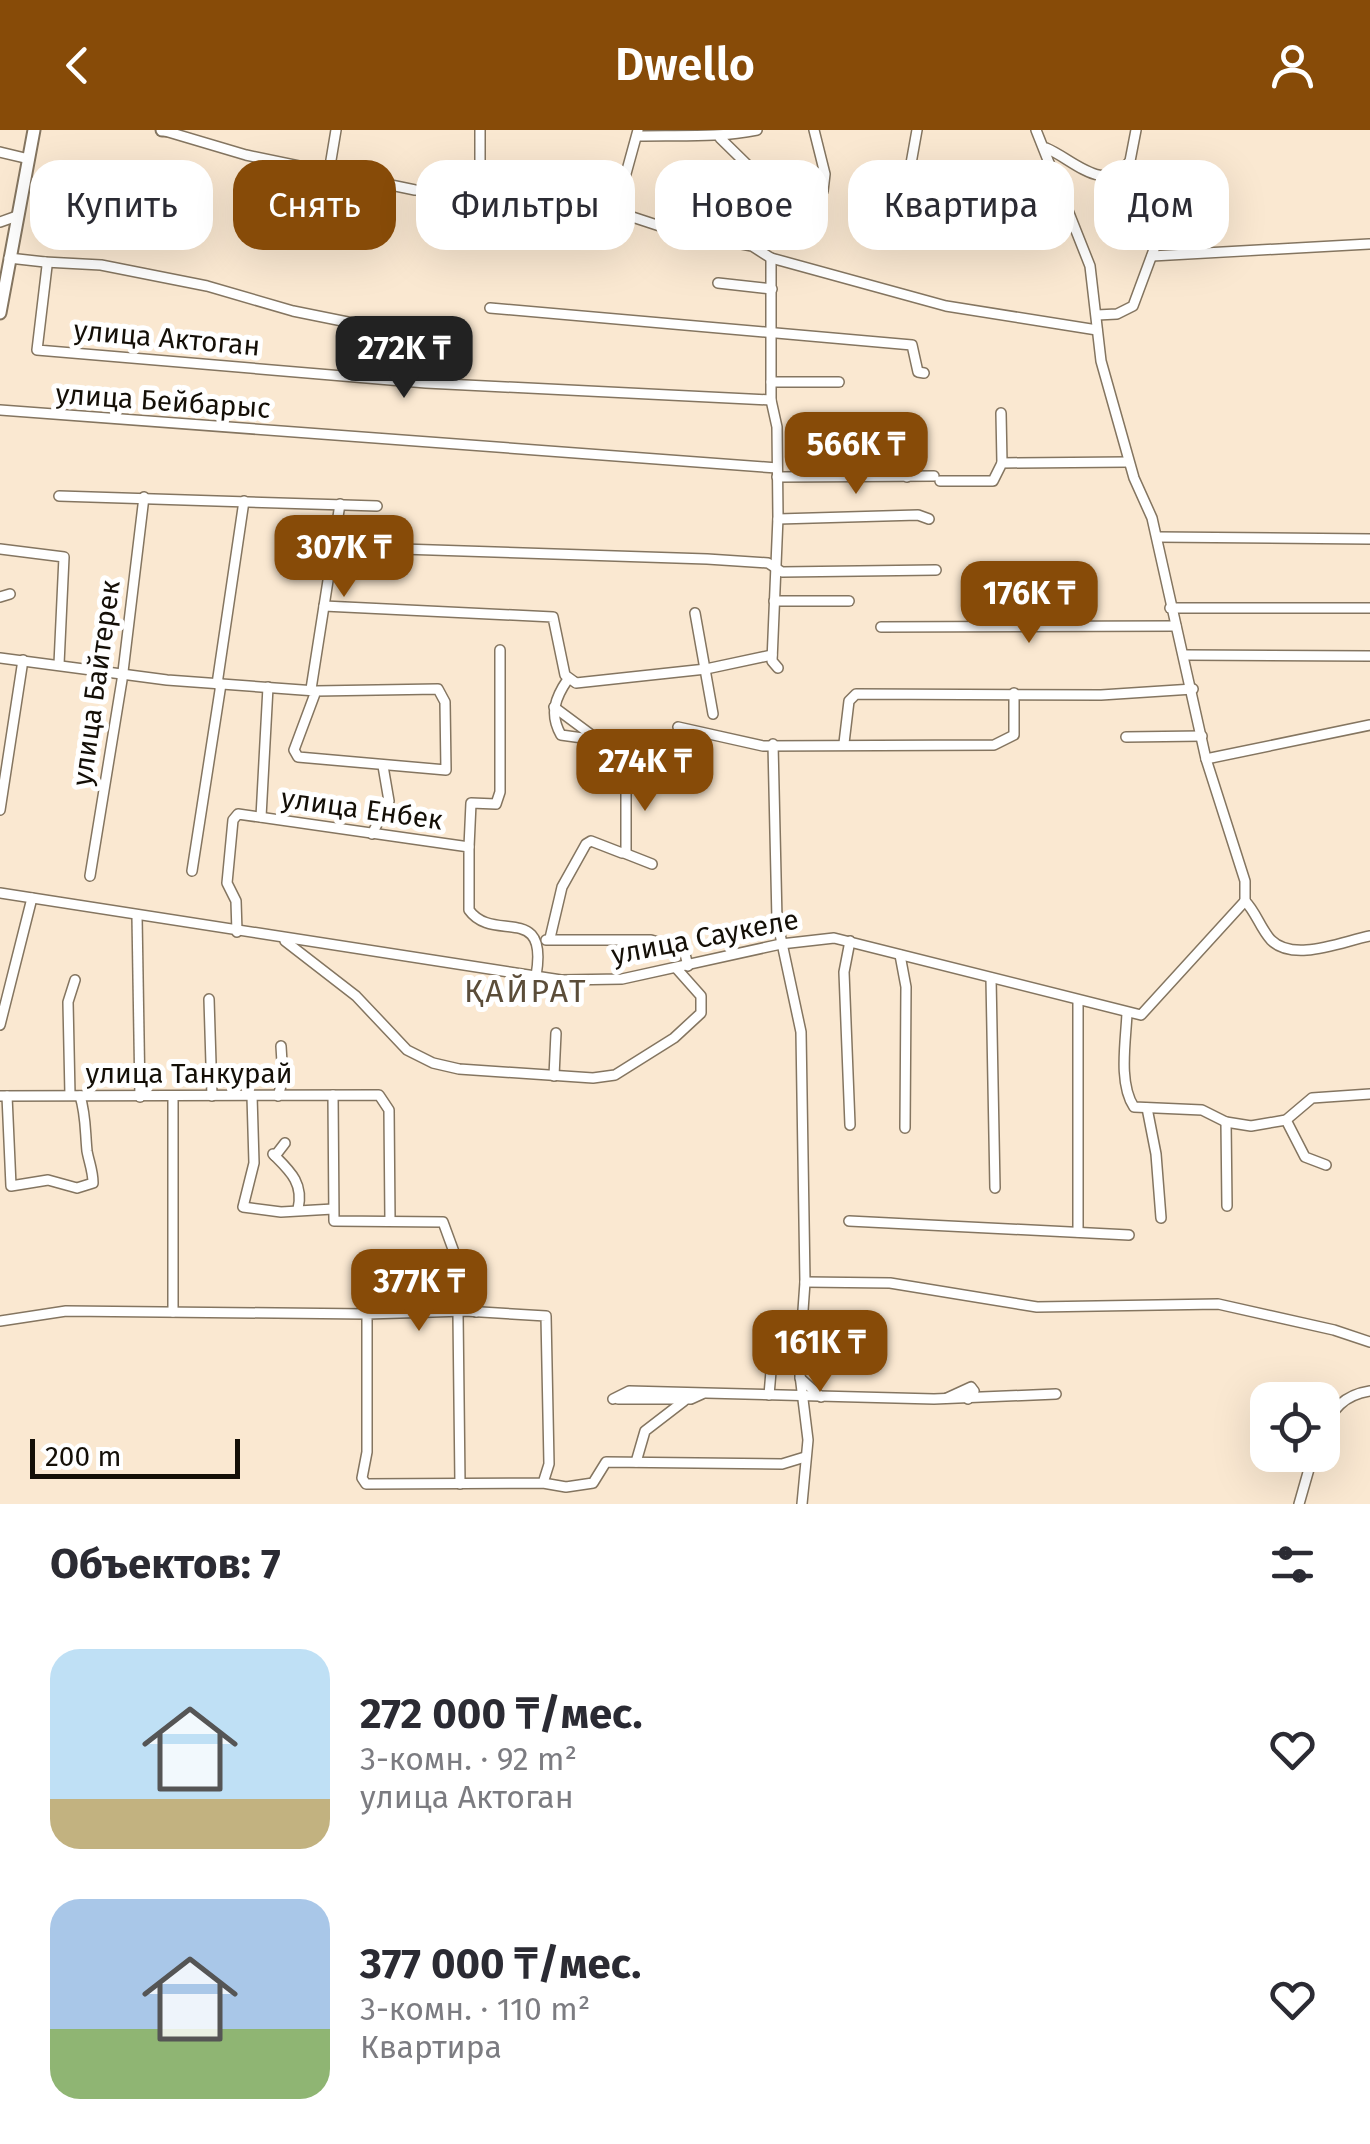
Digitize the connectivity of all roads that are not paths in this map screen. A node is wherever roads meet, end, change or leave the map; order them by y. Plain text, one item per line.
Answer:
1 (34, 130) edge
2 (45, 130) edge
3 (165, 130) edge
4 (336, 130) edge
5 (480, 130) edge
6 (757, 130) edge
7 (814, 130) edge
8 (918, 130) edge
9 (1036, 130) edge
10 (1136, 130) edge
11 (180, 133) edge
12 (638, 133) edge
13 (713, 134) edge
14 (1046, 148) junction
15 (0, 152) edge
16 (29, 160) junction
17 (270, 160) edge
18 (331, 160) edge
19 (480, 160) edge
20 (630, 160) edge
21 (741, 160) edge
22 (821, 160) edge
23 (912, 160) edge
24 (16, 216) junction
25 (0, 222) edge
26 (1369, 244) edge
27 (758, 250) edge
28 (1154, 250) edge
29 (1152, 256) junction
30 (9, 258) junction
31 (770, 258) junction
32 (45, 262) junction
33 (718, 284) dead end
34 (772, 289) junction
35 (490, 308) dead end
36 (0, 313) edge
37 (1097, 315) junction
38 (1097, 330) junction
39 (771, 332) junction
40 (924, 373) dead end
41 (432, 382) junction
42 (771, 382) junction
43 (838, 382) dead end
44 (772, 400) junction
45 (0, 410) edge
46 (1001, 413) dead end
47 (906, 421) dead end
48 (1128, 462) junction
49 (1002, 464) junction
50 (777, 473) junction
51 (908, 478) junction
52 (59, 496) dead end
53 (144, 496) junction
54 (244, 501) junction
55 (340, 504) junction
56 (377, 506) dead end
57 (778, 519) junction
58 (929, 519) dead end
59 (1157, 537) junction
60 (1370, 539) edge
61 (371, 548) dead end
62 (0, 550) edge
63 (776, 568) junction
64 (936, 570) dead end
65 (850, 600) dead end
66 (774, 601) junction
67 (324, 606) junction
68 (1170, 608) junction
69 (1370, 608) edge
70 (695, 613) dead end
71 (1176, 626) junction
72 (881, 627) dead end
73 (500, 650) dead end
74 (772, 655) junction
75 (1185, 655) junction
76 (1370, 656) edge
77 (0, 658) edge
78 (23, 660) junction
79 (59, 664) junction
80 (778, 668) dead end
81 (706, 670) junction
82 (122, 674) junction
83 (568, 679) junction
84 (219, 684) junction
85 (268, 688) junction
86 (1193, 689) junction
87 (313, 690) junction
88 (1014, 693) junction
89 (554, 707) junction
90 (714, 714) dead end
91 (445, 718) junction
92 (458, 720) dead end
93 (1370, 725) edge
94 (678, 728) dead end
95 (1202, 736) junction
96 (1126, 737) dead end
97 (600, 741) junction
98 (773, 744) junction
99 (844, 744) junction
100 (1206, 759) junction
101 (384, 766) junction
102 (0, 810) edge
103 (261, 817) junction
104 (604, 832) dead end
105 (372, 834) junction
106 (595, 843) junction
107 (469, 847) junction
108 (624, 853) junction
109 (652, 864) dead end
110 (192, 871) dead end
111 (90, 876) dead end
112 (0, 893) edge
113 (32, 898) junction
114 (1245, 901) junction
115 (137, 916) junction
116 (237, 932) junction
117 (1370, 936) edge
118 (550, 938) junction
119 (283, 940) junction
120 (850, 941) junction
121 (539, 943) junction
122 (782, 944) junction
123 (900, 955) junction
124 (688, 966) junction
125 (677, 969) junction
126 (536, 976) junction
127 (990, 978) junction
128 (75, 980) dead end
129 (209, 999) dead end
130 (1078, 1001) junction
131 (1127, 1013) junction
132 (0, 1025) edge
133 (556, 1033) dead end
134 (281, 1046) dead end
135 (554, 1076) junction
136 (1370, 1094) edge
137 (75, 1095) junction
138 (3, 1096) edge
139 (212, 1096) junction
140 (252, 1096) junction
141 (278, 1096) junction
142 (333, 1096) junction
143 (140, 1097) junction
144 (173, 1097) junction
145 (1146, 1108) junction
146 (1286, 1120) junction
147 (1226, 1122) junction
148 (850, 1125) dead end
149 (905, 1128) dead end
150 (285, 1144) dead end
151 (1326, 1165) dead end
152 (995, 1188) dead end
153 (1228, 1206) dead end
154 (298, 1209) junction
155 (334, 1209) junction
156 (1161, 1218) dead end
157 (390, 1221) junction
158 (848, 1221) dead end
159 (1078, 1232) junction
160 (1129, 1235) dead end
161 (804, 1282) junction
162 (468, 1310) junction
163 (173, 1312) junction
164 (367, 1314) junction
165 (0, 1321) edge
166 (782, 1333) dead end
167 (1370, 1342) edge
168 (800, 1378) junction
169 (704, 1392) junction
170 (1370, 1392) edge
171 (769, 1394) junction
172 (1056, 1394) dead end
173 (800, 1396) junction
174 (821, 1397) junction
175 (687, 1400) junction
176 (1340, 1404) edge
177 (805, 1457) junction
178 (636, 1462) junction
179 (1309, 1472) edge
180 (544, 1483) junction
181 (460, 1484) junction
182 (802, 1504) edge
183 (1299, 1504) edge

1 - 16 main road
2 - 16 main road
3 - 11 street
4 - 18 street
5 - 19 street
6 - 13 street
7 - 22 street
8 - 23 street
9 - 14 street
10 - 14 street
11 - 17 street
12 - 13 street
12 - 20 street
13 - 21 street
14 - 37 street
15 - 16 street
16 - 24 main road
24 - 25 street
24 - 30 main road
26 - 29 street
27 - 31 street
28 - 29 street
29 - 37 street
30 - 32 street
30 - 36 main road
31 - 34 street
31 - 38 street
32 - 41 street
32 - 41 street, улица Актоган
33 - 34 street
34 - 39 street
35 - 39 street
37 - 38 street
38 - 48 street
39 - 40 street
39 - 42 street
41 - 44 street, улица Актоган
42 - 43 street
42 - 44 street
44 - 50 street
45 - 50 street, улица Бейбарыс
46 - 49 street
47 - 51 street
48 - 49 street
48 - 59 street
49 - 51 street, улица Бейбарыс
50 - 51 street, улица Бейбарыс
50 - 57 street
52 - 53 street
53 - 54 street
53 - 82 street, улица Байтерек
54 - 55 street
54 - 84 street
55 - 56 street
55 - 67 street
57 - 58 street
57 - 63 street
59 - 60 street
59 - 68 street
61 - 63 street
62 - 79 street
63 - 64 street
63 - 66 street
65 - 66 street
66 - 74 street
67 - 83 street
67 - 87 street
68 - 69 street
68 - 71 street
70 - 81 street
71 - 72 street
71 - 75 street
73 - 107 street
74 - 80 street
74 - 81 street
75 - 76 street
75 - 86 street
77 - 78 street
78 - 79 street
78 - 102 street
79 - 82 street
81 - 83 street
81 - 90 street
82 - 84 street
82 - 111 street, улица Байтерек
83 - 89 street
84 - 85 street
84 - 110 street
85 - 87 street
85 - 103 street, улица Енбек
86 - 88 street
86 - 95 street
87 - 91 street
87 - 101 street
88 - 99 street
88 - 99 street
89 - 97 street
89 - 97 street
91 - 92 street
91 - 101 street
93 - 100 street
94 - 98 street
95 - 96 street
95 - 100 street
97 - 108 street
98 - 99 street
98 - 122 street
100 - 114 street
101 - 105 street
103 - 105 street, улица Енбек
103 - 116 street
104 - 106 street
105 - 107 street, улица Енбек
106 - 108 street
106 - 118 street
107 - 121 street, улица Енбек
108 - 109 street
112 - 113 street, улица Саукеле
113 - 115 street, улица Саукеле
113 - 132 street
114 - 117 street
114 - 131 street
115 - 116 street, улица Саукеле
115 - 143 street
116 - 119 street, улица Саукеле
118 - 121 street
118 - 124 street
119 - 126 street, улица Саукеле
119 - 135 street
120 - 122 street, улица Саукеле
120 - 123 street, улица Саукеле
120 - 148 street
121 - 126 street
122 - 124 street, улица Саукеле
122 - 161 street
123 - 127 street, улица Саукеле
123 - 149 street
124 - 125 street, улица Саукеле
125 - 126 street, улица Саукеле
125 - 135 street
127 - 130 street, улица Саукеле
127 - 152 street
128 - 137 street
129 - 139 street
130 - 131 street, улица Саукеле
130 - 159 street
131 - 145 street
133 - 135 street
134 - 141 street
136 - 146 street
137 - 138 street, улица Танкурай
137 - 138 street
137 - 143 street, улица Танкурай
139 - 140 street, улица Танкурай
139 - 144 street, улица Танкурай
140 - 141 street, улица Танкурай
140 - 154 street
141 - 142 street, улица Танкурай
142 - 155 street
142 - 157 street, улица Танкурай
143 - 144 street, улица Танкурай
144 - 163 street
145 - 147 street
145 - 156 street
146 - 147 street
146 - 151 street
147 - 153 street
150 - 154 street
154 - 155 street
155 - 157 street
157 - 162 street
158 - 159 street
159 - 160 street
161 - 167 street
161 - 168 street
162 - 164 street
162 - 180 street
162 - 181 street
163 - 164 street
163 - 165 street
164 - 181 street
166 - 171 street
168 - 173 street
168 - 174 street
169 - 171 street
169 - 175 street
169 - 175 street
170 - 176 street
171 - 173 street
172 - 174 street
173 - 174 street
173 - 177 street
175 - 178 street
177 - 178 street
177 - 182 street
178 - 180 street
179 - 183 street
180 - 181 street

